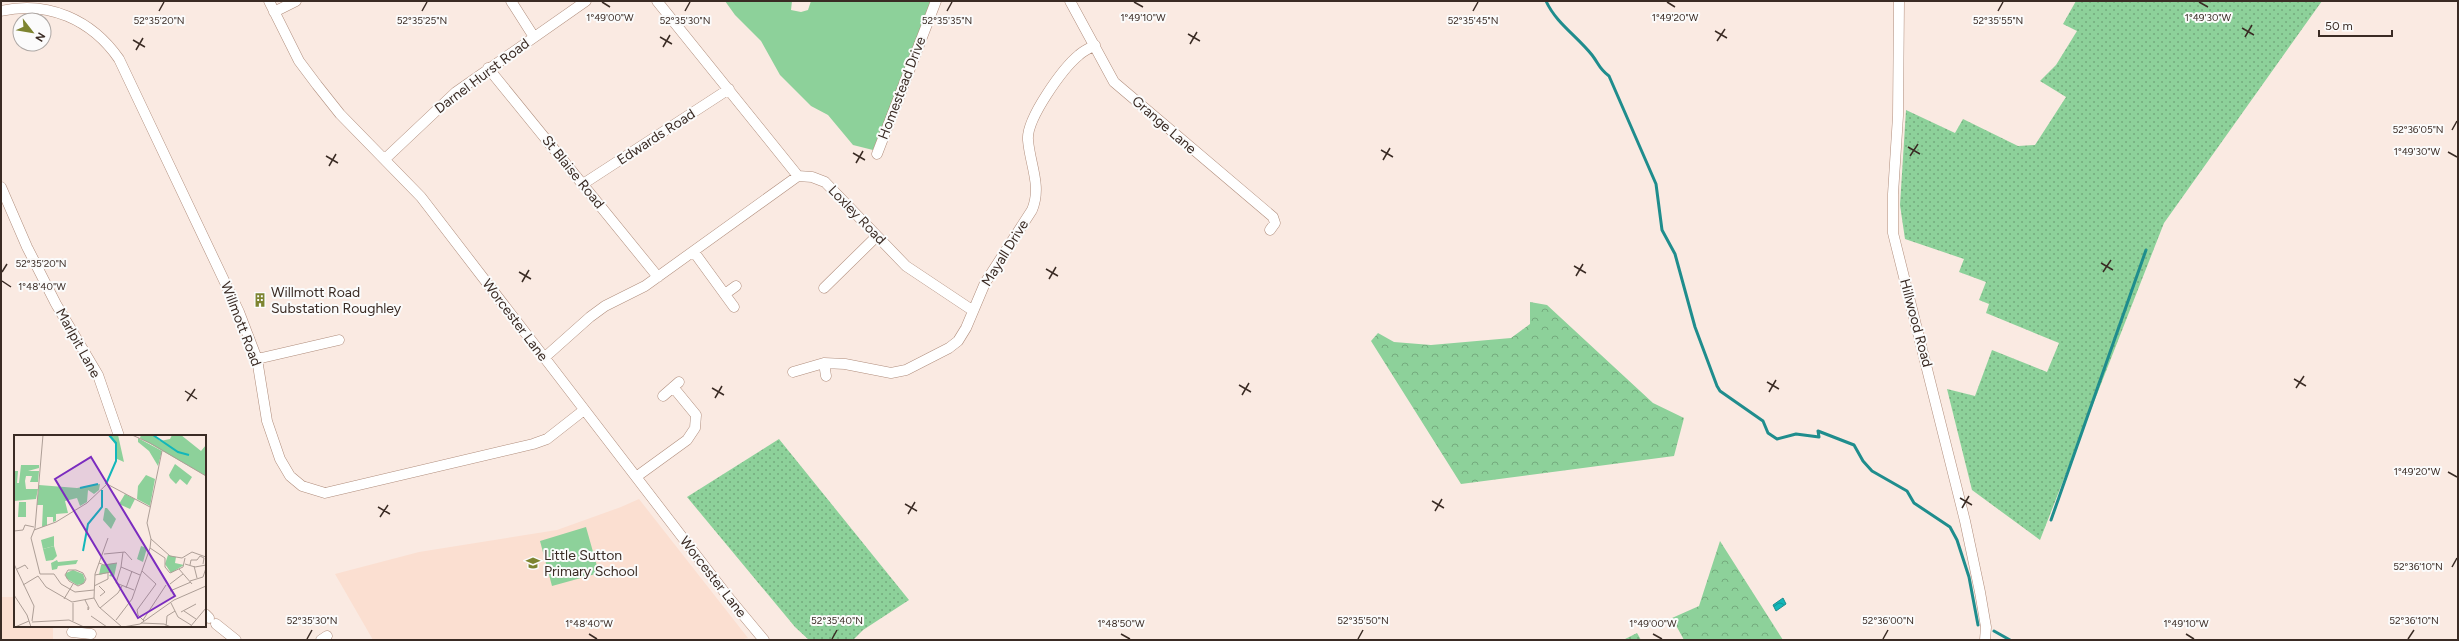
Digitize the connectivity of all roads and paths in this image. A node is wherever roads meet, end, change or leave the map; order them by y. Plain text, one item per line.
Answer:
1 (269, 1) edge
2 (296, 1) edge
3 (511, 1) edge
4 (586, 1) edge
5 (657, 1) edge
6 (936, 1) edge
7 (1070, 1) edge
8 (1899, 1) edge
9 (1, 11) edge
10 (274, 12) junction
11 (534, 37) junction
12 (1095, 45) junction
13 (488, 68) junction
14 (729, 89) junction
15 (877, 154) dead end
16 (385, 159) junction
17 (798, 176) junction
18 (583, 184) junction
19 (1, 187) edge
20 (1270, 230) dead end
21 (877, 236) junction
22 (694, 252) junction
23 (658, 277) junction
24 (736, 286) dead end
25 (824, 288) dead end
26 (725, 294) junction
27 (734, 307) dead end
28 (972, 310) junction
29 (339, 340) dead end
30 (544, 358) junction
31 (257, 359) junction
32 (824, 363) junction
33 (793, 372) dead end
34 (826, 376) dead end
35 (664, 396) dead end
36 (584, 410) junction
37 (119, 435) edge
38 (636, 477) junction
39 (210, 619) edge
40 (72, 632) dead end
41 (91, 633) edge
42 (231, 638) edge
43 (764, 640) edge
44 (1985, 640) edge

1 - 10 street, Worcester Lane
2 - 10 street
3 - 11 street
4 - 11 street, Darnel Hurst Road
5 - 14 street
6 - 15 street, Homestead Drive
7 - 12 street, Grange Lane
8 - 44 street, Hillwood Road
9 - 31 street, Willmott Road
10 - 16 street, Worcester Lane
11 - 13 street, Darnel Hurst Road
12 - 20 street, Grange Lane
12 - 28 street, Mayall Drive
13 - 16 street, Darnel Hurst Road
13 - 18 street, St Blaise Road
14 - 17 street
14 - 18 street, Edwards Road
16 - 30 street, Worcester Lane
17 - 21 street, Loxley Road
17 - 22 street
18 - 23 street, St Blaise Road
19 - 37 street, Marlpit Lane
21 - 25 street
21 - 28 street, Loxley Road
22 - 23 street
22 - 26 street
23 - 30 street
24 - 26 street
26 - 27 street
28 - 32 street, Mayall Drive
29 - 31 street
30 - 36 street, Worcester Lane
31 - 36 street, Willmott Road
32 - 33 street, Mayall Drive
32 - 34 street
35 - 38 street
36 - 38 street, Worcester Lane
38 - 43 street, Worcester Lane
39 - 42 street
40 - 41 street

